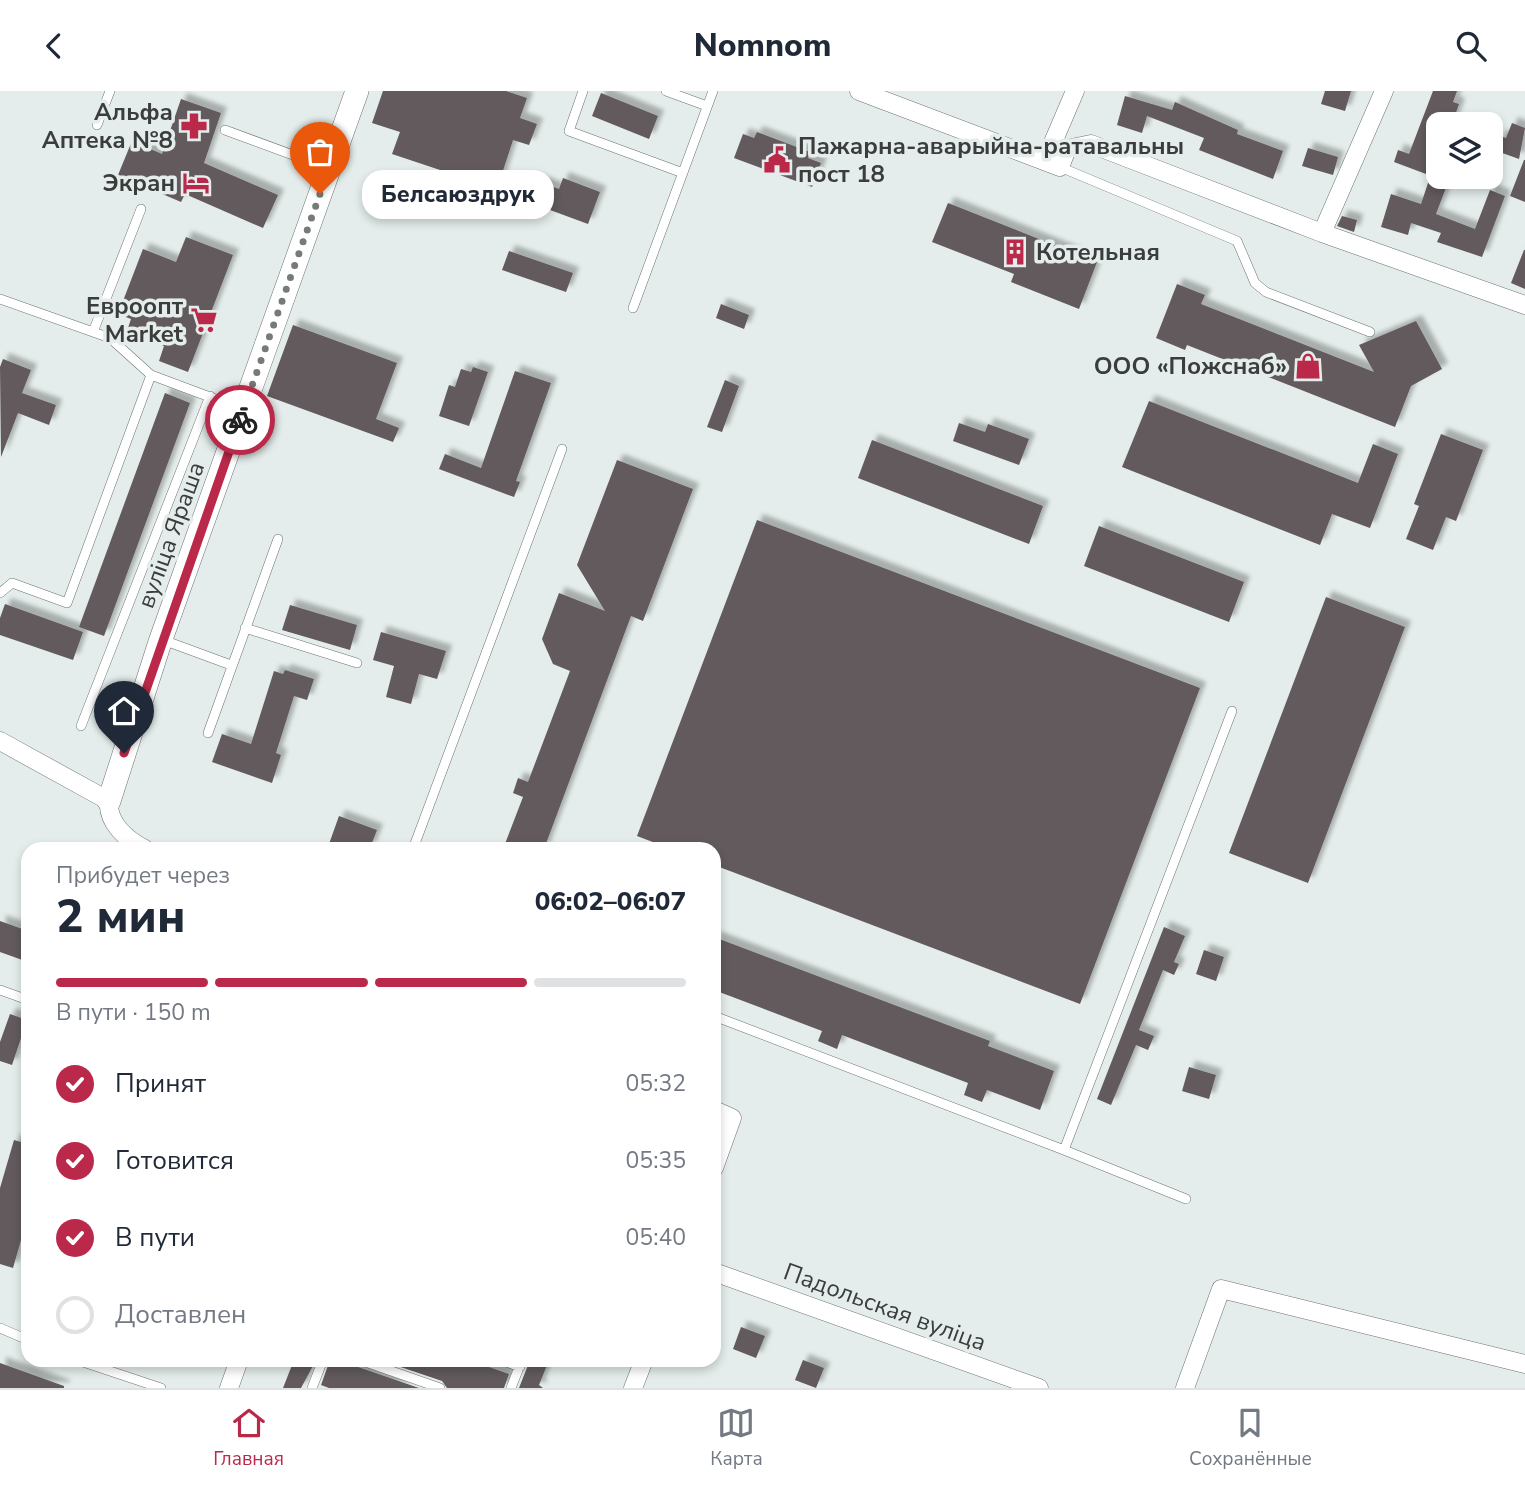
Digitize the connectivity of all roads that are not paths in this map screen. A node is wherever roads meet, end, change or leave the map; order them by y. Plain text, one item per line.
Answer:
1 (110, 91) edge
2 (357, 91) edge
3 (583, 91) edge
4 (666, 91) edge
5 (713, 91) edge
6 (859, 91) edge
7 (1075, 91) edge
8 (1384, 91) edge
9 (707, 106) junction
10 (97, 125) dead end
11 (225, 130) dead end
12 (1053, 164) junction
13 (329, 168) junction
14 (683, 173) junction
15 (141, 209) dead end
16 (1322, 233) junction
17 (0, 299) edge
18 (1525, 305) edge
19 (633, 309) dead end
20 (93, 332) junction
21 (1370, 332) dead end
22 (151, 375) junction
23 (210, 396) junction
24 (243, 409) junction
25 (562, 449) dead end
26 (278, 539) dead end
27 (0, 593) edge
28 (245, 628) junction
29 (162, 639) junction
30 (357, 663) dead end
31 (231, 665) junction
32 (1232, 711) dead end
33 (81, 726) dead end
34 (208, 733) dead end
35 (0, 741) edge
36 (109, 801) junction
37 (131, 842) edge
38 (416, 842) edge
39 (0, 990) edge
40 (21, 998) edge
41 (721, 1019) edge
42 (721, 1113) edge
43 (721, 1149) edge
44 (1064, 1150) junction
45 (1186, 1199) dead end
46 (721, 1274) edge
47 (0, 1328) edge
48 (21, 1337) edge
49 (1525, 1364) edge
50 (98, 1367) edge
51 (236, 1367) edge
52 (320, 1367) edge
53 (380, 1367) edge
54 (519, 1367) edge
55 (641, 1367) edge
56 (161, 1388) edge
57 (229, 1388) edge
58 (312, 1388) edge
59 (440, 1388) edge
60 (511, 1388) edge
61 (633, 1388) edge
62 (1039, 1388) edge
63 (1185, 1388) edge

1 - 10 lane
2 - 13 street, вуліца Яраша
3 - 14 lane
4 - 9 lane
5 - 9 lane
6 - 12 street
7 - 12 street
8 - 16 street
9 - 14 lane
11 - 13 lane
12 - 16 street
12 - 21 lane
13 - 24 street, вуліца Яраша
14 - 19 lane
15 - 20 lane
16 - 18 street
17 - 20 lane
20 - 22 lane
22 - 23 lane
22 - 27 lane
23 - 24 lane
23 - 33 lane
24 - 29 street, вуліца Яраша
25 - 38 lane
26 - 28 lane
28 - 30 lane
28 - 31 lane
29 - 31 lane
29 - 36 street, вуліца Яраша
31 - 34 lane
32 - 44 lane
35 - 36 street
36 - 37 street
39 - 40 lane
41 - 44 lane
42 - 43 street
44 - 45 lane
46 - 62 street, Падольская вуліца
47 - 48 lane
49 - 63 street
50 - 56 lane
51 - 57 street
52 - 58 lane
53 - 59 lane
54 - 60 lane
55 - 61 street

